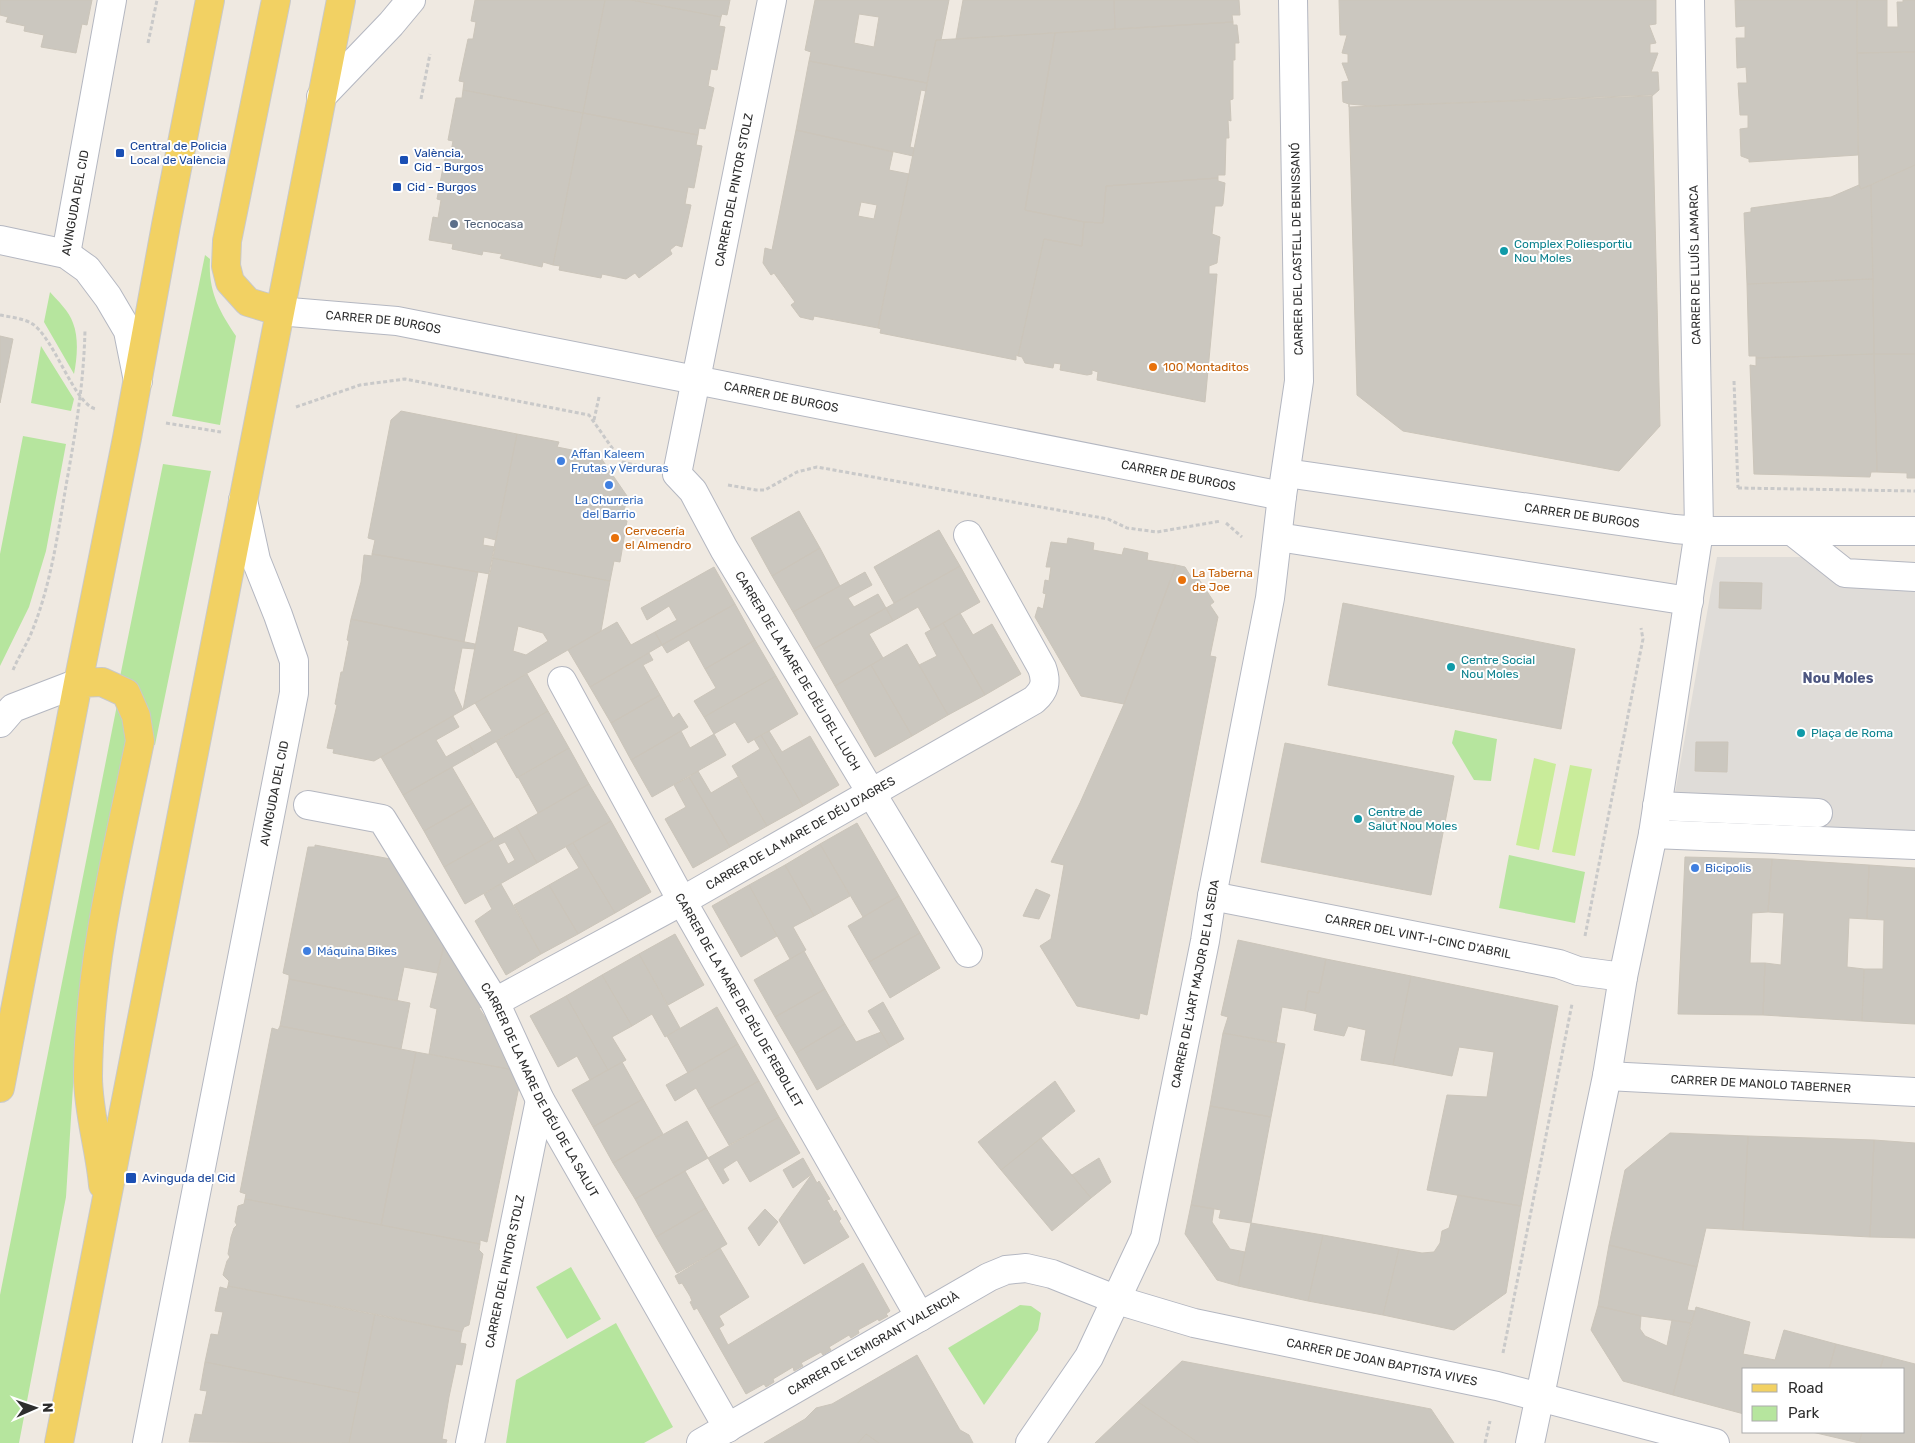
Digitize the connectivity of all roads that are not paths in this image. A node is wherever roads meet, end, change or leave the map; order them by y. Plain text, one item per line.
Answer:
1 (112, 0) edge
2 (210, 0) edge
3 (276, 0) edge
4 (341, 0) edge
5 (411, 0) edge
6 (772, 0) edge
7 (1293, 0) edge
8 (1690, 0) edge
9 (321, 97) junction
10 (0, 240) edge
11 (66, 254) junction
12 (278, 311) junction
13 (697, 379) junction
14 (138, 383) junction
15 (1284, 484) junction
16 (243, 500) junction
17 (1699, 531) junction
18 (1792, 531) junction
19 (1915, 531) edge
20 (968, 536) dead end
21 (1278, 538) junction
22 (1915, 577) edge
23 (1689, 601) junction
24 (562, 681) dead end
25 (78, 683) junction
26 (0, 723) edge
27 (871, 794) junction
28 (308, 805) dead end
29 (1657, 806) junction
30 (1818, 813) dead end
31 (1653, 834) junction
32 (1915, 845) edge
33 (1212, 896) junction
34 (682, 901) junction
35 (968, 953) dead end
36 (1624, 977) junction
37 (495, 1002) junction
38 (1607, 1076) junction
39 (0, 1088) edge
40 (1915, 1092) edge
41 (540, 1100) junction
42 (101, 1232) junction
43 (1052, 1274) joint
44 (1117, 1300) junction
45 (920, 1317) junction
46 (1540, 1397) junction
47 (728, 1428) junction
48 (59, 1443) edge
49 (147, 1443) edge
50 (470, 1443) edge
51 (701, 1443) edge
52 (1030, 1443) edge
53 (1530, 1443) edge
54 (1715, 1443) edge

1 - 11 street, AVINGUDA DEL CID
2 - 14 main road, AVINGUDA DEL CID
3 - 12 main road
4 - 9 main road, AVINGUDA DEL CID
5 - 9 street
6 - 13 street, CARRER DEL PINTOR STOLZ
7 - 15 street, CARRER DEL CASTELL DE BENISSANÓ
8 - 17 street, CARRER DE LLUÍS LAMARCA
9 - 12 main road, AVINGUDA DEL CID
10 - 11 street
11 - 14 street, AVINGUDA DEL CID
12 - 13 street, CARRER DE BURGOS
12 - 16 main road, AVINGUDA DEL CID
13 - 15 street, CARRER DE BURGOS
13 - 27 street, CARRER DE LA MARE DE DÉU DEL LLUCH
14 - 25 main road, AVINGUDA DEL CID
15 - 17 street, CARRER DE BURGOS
15 - 21 street, CARRER DE L'ART MAJOR DE LA SEDA
16 - 42 main road, AVINGUDA DEL CID
16 - 49 street, AVINGUDA DEL CID
17 - 18 street
17 - 23 street
18 - 19 street
18 - 22 street
20 - 27 street, CARRER DE LA MARE DE DÉU D'AGRES
21 - 23 street
21 - 33 street, CARRER DE L'ART MAJOR DE LA SEDA
23 - 29 street
24 - 34 street, CARRER DE LA MARE DE DÉU DE REBOLLET
25 - 26 street
25 - 39 main road, AVINGUDA DEL CID
25 - 42 main road
27 - 34 street, CARRER DE LA MARE DE DÉU D'AGRES
27 - 35 street, CARRER DE LA MARE DE DÉU DEL LLUCH
28 - 37 street, CARRER DE LA MARE DE DÉU DE LA SALUT
29 - 30 street
29 - 31 street
31 - 32 street
31 - 36 street
33 - 36 street, CARRER DEL VINT-I-CINC D'ABRIL
33 - 44 street, CARRER DE L'ART MAJOR DE LA SEDA
34 - 37 street, CARRER DE LA MARE DE DÉU D'AGRES
34 - 45 street, CARRER DE LA MARE DE DÉU DE REBOLLET
36 - 38 street
37 - 41 street, CARRER DE LA MARE DE DÉU DE LA SALUT
38 - 40 street, CARRER DE MANOLO TABERNER
38 - 46 street
41 - 47 street, CARRER DE LA MARE DE DÉU DE LA SALUT
41 - 50 street, CARRER DEL PINTOR STOLZ
42 - 48 main road, AVINGUDA DEL CID
43 - 44 street, CARRER DE JOAN BAPTISTA VIVES
43 - 45 street, CARRER DE L'EMIGRANT VALENCIÀ
44 - 46 street, CARRER DE JOAN BAPTISTA VIVES
44 - 52 street, CARRER DE L'ART MAJOR DE LA SEDA
45 - 47 street, CARRER DE L'EMIGRANT VALENCIÀ
46 - 53 street
46 - 54 street, CARRER DE JOAN BAPTISTA VIVES
47 - 51 street, CARRER DE L'EMIGRANT VALENCIÀ

